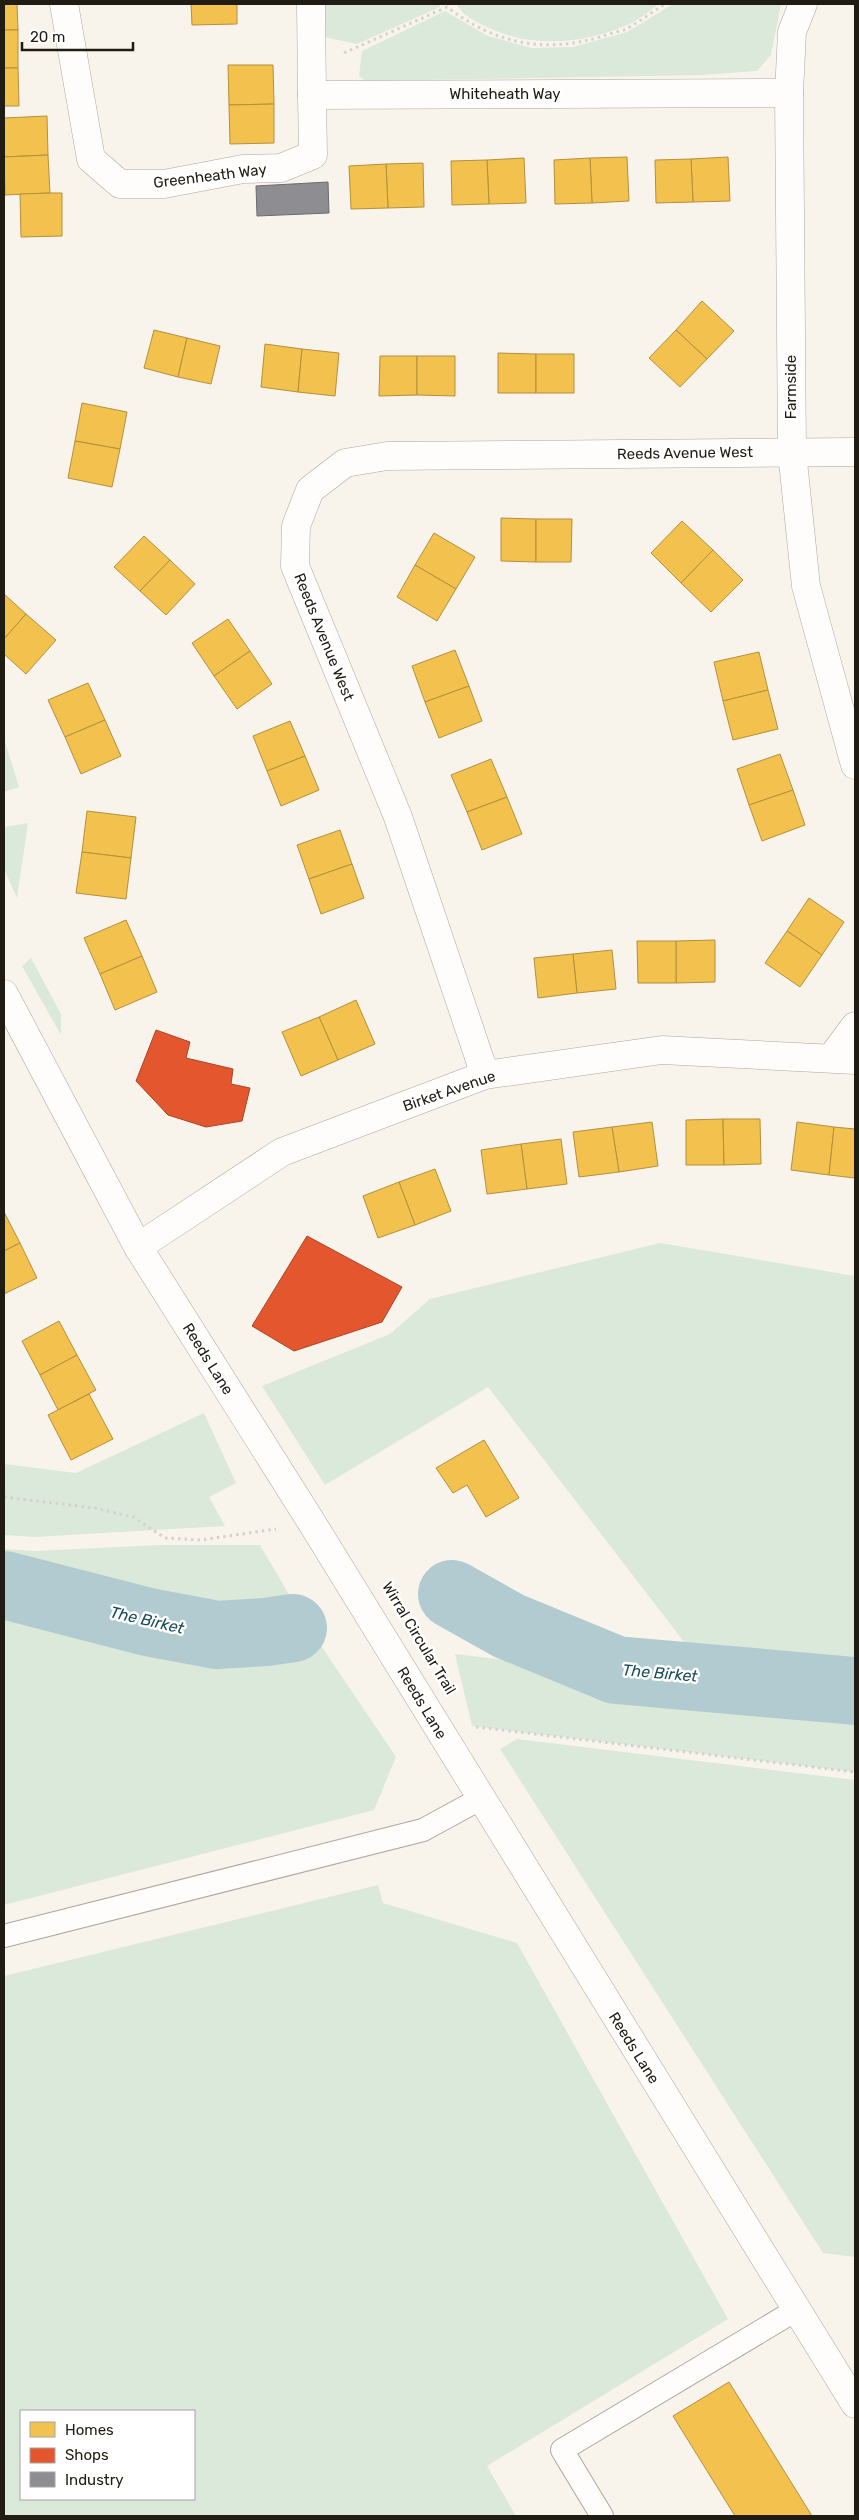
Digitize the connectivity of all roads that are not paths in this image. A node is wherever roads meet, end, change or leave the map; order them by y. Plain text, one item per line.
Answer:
1 (64, 4) edge
2 (311, 4) edge
3 (803, 4) edge
4 (789, 93) junction
5 (312, 95) junction
6 (792, 452) junction
7 (855, 452) edge
8 (855, 765) edge
9 (4, 994) edge
10 (855, 1026) edge
11 (844, 1059) edge
12 (485, 1075) junction
13 (138, 1248) junction
14 (480, 1799) junction
15 (4, 1936) edge
16 (796, 2310) junction
17 (855, 2404) edge
18 (602, 2516) edge

1 - 5 street, Greenheath Way
2 - 5 street
3 - 4 street, Farmside
4 - 5 street, Whiteheath Way
4 - 6 street, Farmside
6 - 7 street, Reeds Avenue West
6 - 8 street, Farmside
6 - 12 street, Reeds Avenue West
9 - 13 street, Reeds Lane
10 - 11 street
11 - 12 street, Birket Avenue
12 - 13 street, Birket Avenue
13 - 14 street, Reeds Lane
14 - 15 lane
14 - 16 street, Reeds Lane
16 - 17 street, Reeds Lane
16 - 18 lane

